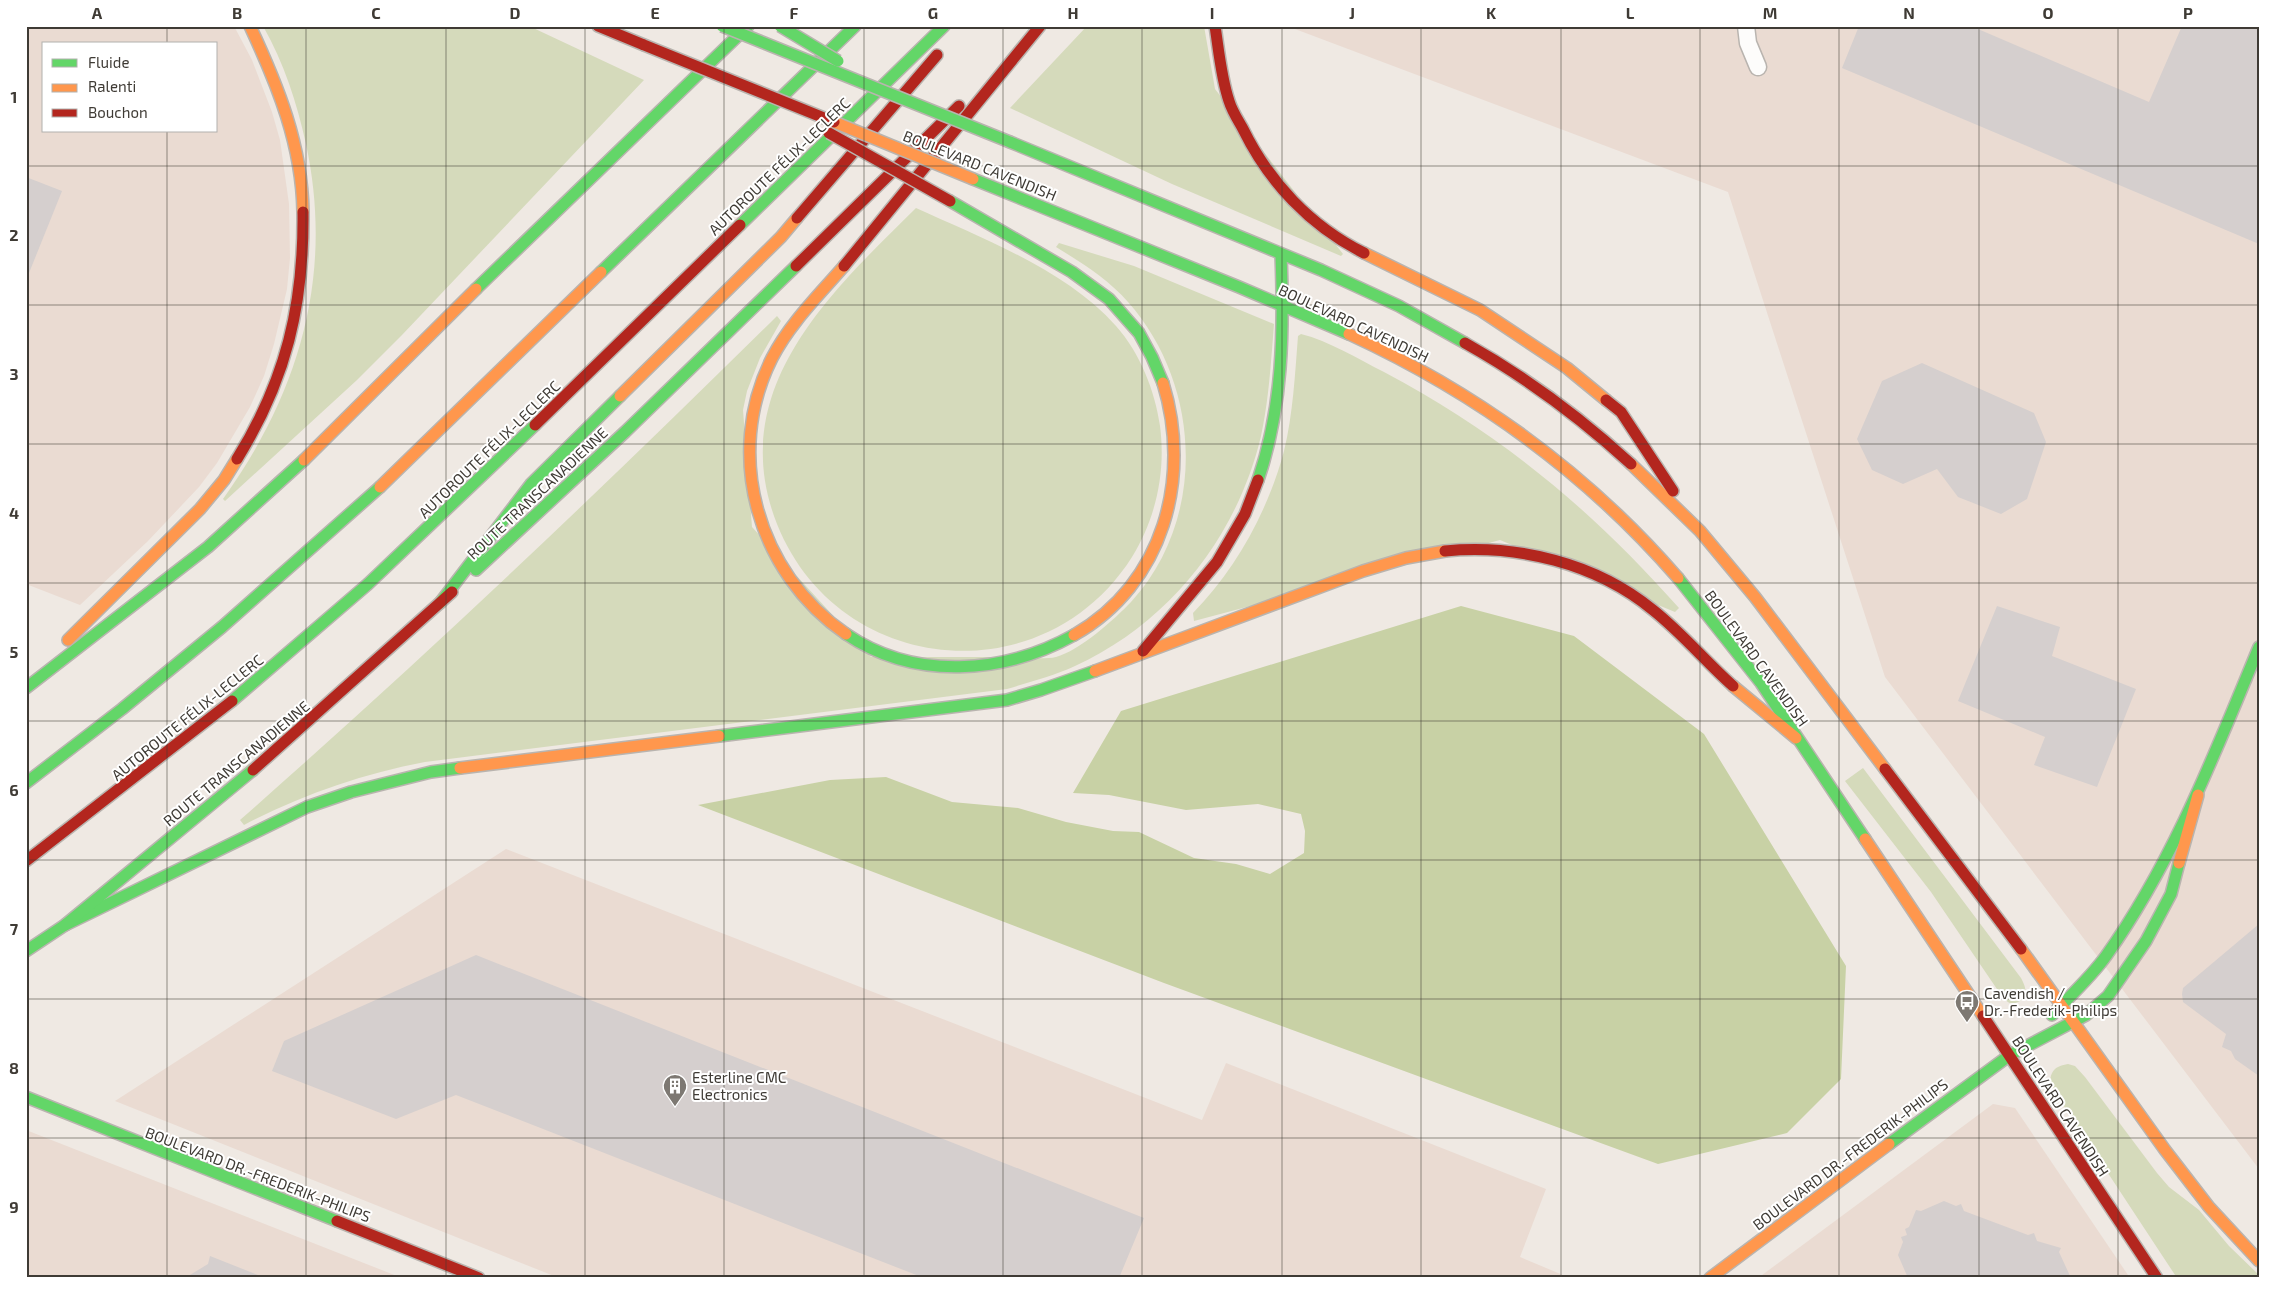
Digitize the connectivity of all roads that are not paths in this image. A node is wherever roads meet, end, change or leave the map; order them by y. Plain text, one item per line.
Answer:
1 (250, 26) edge
2 (598, 26) edge
3 (722, 26) edge
4 (740, 26) edge
5 (748, 26) edge
6 (780, 26) edge
7 (855, 26) edge
8 (944, 26) edge
9 (1040, 26) edge
10 (1215, 26) edge
11 (1746, 26) edge
12 (822, 41) dead end
13 (725, 48) junction
14 (943, 49) dead end
15 (1758, 67) dead end
16 (746, 86) junction
17 (904, 100) junction
18 (718, 160) junction
19 (1281, 255) junction
20 (1284, 305) junction
21 (1700, 531) junction
22 (440, 603) junction
23 (2259, 647) edge
24 (1142, 652) junction
25 (26, 681) edge
26 (26, 688) edge
27 (1796, 738) junction
28 (26, 783) edge
29 (2198, 795) junction
30 (26, 861) edge
31 (65, 925) junction
32 (26, 951) edge
33 (2062, 1006) junction
34 (2073, 1022) junction
35 (2010, 1055) junction
36 (26, 1097) edge
37 (2259, 1261) edge
38 (479, 1278) edge
39 (1710, 1278) edge
40 (2156, 1278) edge

1 - 25 main road
2 - 16 main road, BOULEVARD CAVENDISH, bridge
3 - 17 main road, bridge
4 - 13 main road
5 - 13 main road
6 - 17 main road, bridge
7 - 18 main road
8 - 30 main road, AUTOROUTE FÉLIX-LECLERC
9 - 16 main road, bridge
9 - 22 main road, ROUTE TRANSCANADIENNE
10 - 21 main road
11 - 15 street
12 - 18 main road
13 - 26 main road
14 - 22 main road
16 - 20 main road, BOULEVARD CAVENDISH, bridge
17 - 19 main road, bridge
18 - 28 main road
19 - 20 main road
19 - 21 main road
20 - 24 main road
20 - 27 main road, BOULEVARD CAVENDISH
21 - 33 main road
22 - 31 main road, ROUTE TRANSCANADIENNE
23 - 29 main road, BOULEVARD DR.-FREDERIK-PHILIPS
24 - 27 main road
24 - 31 main road
27 - 35 main road, BOULEVARD CAVENDISH
29 - 33 main road, BOULEVARD DR.-FREDERIK-PHILIPS
29 - 34 main road, BOULEVARD DR.-FREDERIK-PHILIPS
31 - 32 main road, ROUTE TRANSCANADIENNE
33 - 34 main road
33 - 35 main road, BOULEVARD DR.-FREDERIK-PHILIPS
34 - 35 main road, BOULEVARD DR.-FREDERIK-PHILIPS
34 - 37 main road
35 - 39 main road, BOULEVARD DR.-FREDERIK-PHILIPS
35 - 40 main road, BOULEVARD CAVENDISH
36 - 38 main road, BOULEVARD DR.-FREDERIK-PHILIPS

